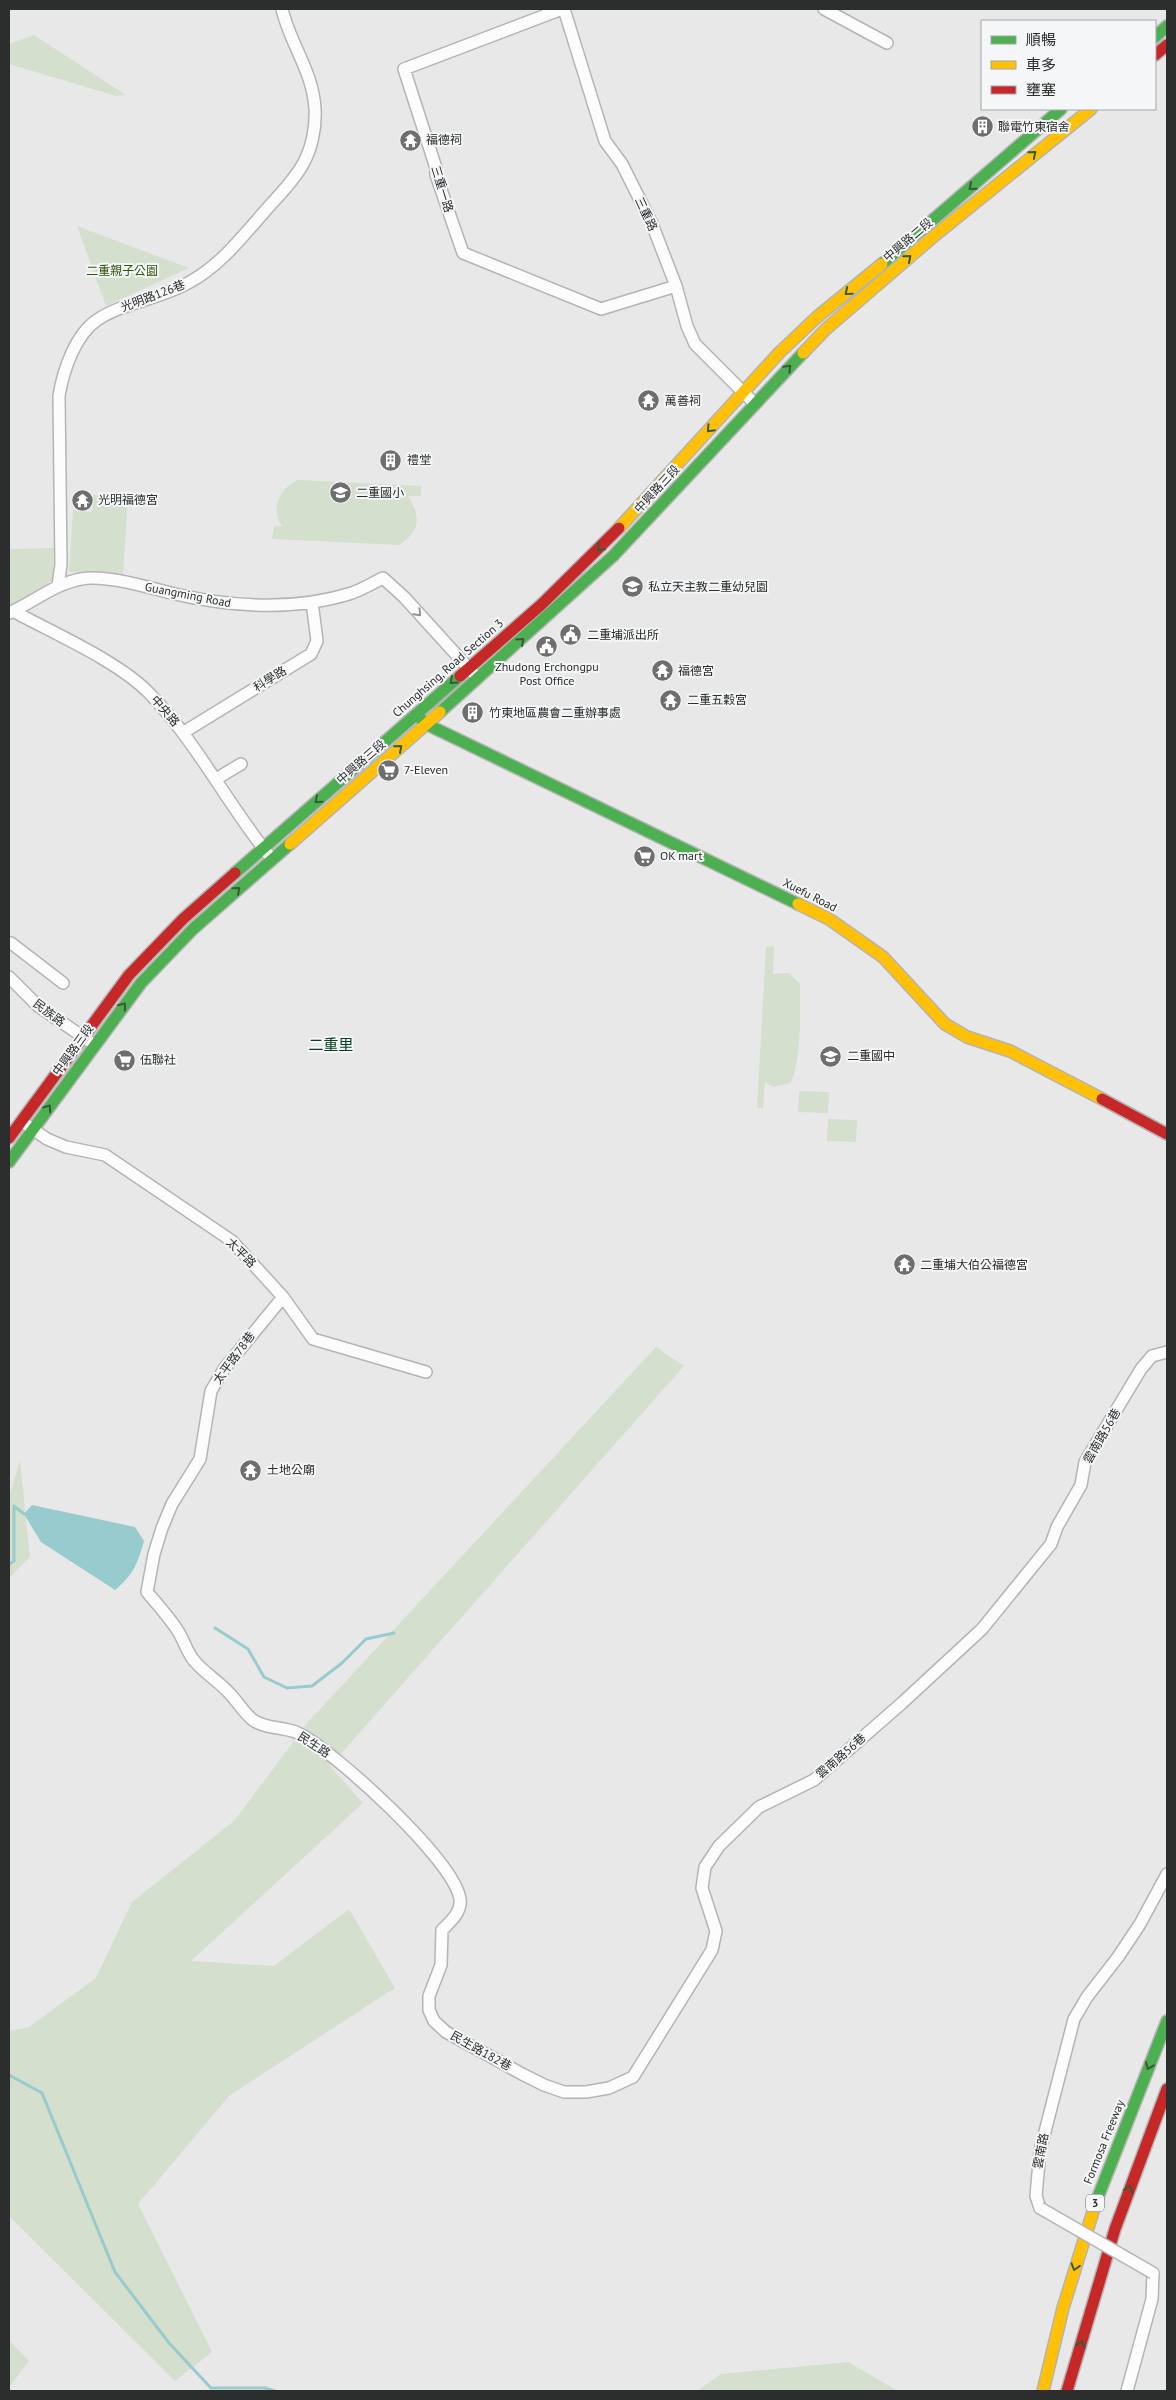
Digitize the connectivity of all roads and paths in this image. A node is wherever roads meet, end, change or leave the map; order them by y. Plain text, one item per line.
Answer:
1 (282, 9) edge
2 (563, 9) edge
3 (826, 9) edge
4 (1167, 26) edge
5 (1156, 36) edge
6 (887, 43) dead end
7 (1167, 45) edge
8 (1156, 54) edge
9 (1060, 110) edge
10 (1090, 110) edge
11 (676, 286) junction
12 (743, 393) junction
13 (754, 403) junction
14 (58, 585) junction
15 (312, 602) junction
16 (11, 612) edge
17 (468, 667) junction
18 (478, 679) junction
19 (416, 714) junction
20 (426, 724) junction
21 (184, 732) junction
22 (241, 764) dead end
23 (216, 778) junction
24 (263, 848) junction
25 (273, 859) junction
26 (9, 944) edge
27 (9, 977) edge
28 (63, 983) dead end
29 (82, 1036) junction
30 (94, 1044) junction
31 (22, 1121) junction
32 (33, 1129) junction
33 (1167, 1134) edge
34 (9, 1138) edge
35 (9, 1162) edge
36 (283, 1297) junction
37 (1167, 1352) edge
38 (426, 1372) dead end
39 (147, 1592) joint
40 (1167, 1874) edge
41 (457, 1890) joint
42 (1167, 2020) edge
43 (522, 2074) joint
44 (1167, 2089) edge
45 (1043, 2391) edge
46 (1067, 2391) edge
47 (1128, 2391) edge

1 - 14 street, 光明路126巷
2 - 11 street, 三重路
2 - 11 street, 三重一路
3 - 6 street
4 - 5 main road
7 - 8 main road
9 -> 12 main road, Chunghsing, Road Section 3
13 -> 10 main road, 中興路二段
11 - 12 street, 三重路
12 - 13 street, 三重路
12 -> 17 main road, Chunghsing, Road Section 3
18 -> 13 main road, 中興路三段
14 - 15 street, Guangming Road
14 - 16 street, Guangming Road
15 -> 17 street, Guangming Road
15 - 21 street, 科學路
16 - 21 street, 中央路
17 - 18 street, Guangming Road
17 -> 19 main road, Chunghsing, Road Section 3
18 - 20 main road, 中興路三段
19 - 20 main road, Xuefu Road
19 -> 24 main road, Chunghsing, Road Section 3
25 -> 20 main road, 中興路三段
20 - 33 main road, Xuefu Road
21 - 23 street, 中央路
22 - 23 street
23 - 24 street, 中央路
24 - 25 street, 中央路
24 - 29 main road, Chunghsing, Road Section 3
30 -> 25 main road, 中興路三段
26 - 28 street
27 - 29 street, 民族路
29 - 30 street, 民族路
29 - 31 main road, Chunghsing, Road Section 3
32 -> 30 main road, 中興路三段
31 - 32 street, 太平路
31 - 34 main road, Chunghsing, Road Section 3
32 - 35 main road, 中興路三段
32 - 36 street, 太平路
36 - 38 street, 太平路
36 - 39 street, 太平路78巷
37 - 43 street, 雲南路56巷
39 - 41 street, 民生路
40 - 47 street, 雲南路, bridge
41 - 43 street, 民生路182巷
42 -> 45 main road, Formosa Freeway / 3
46 -> 44 main road, 3

